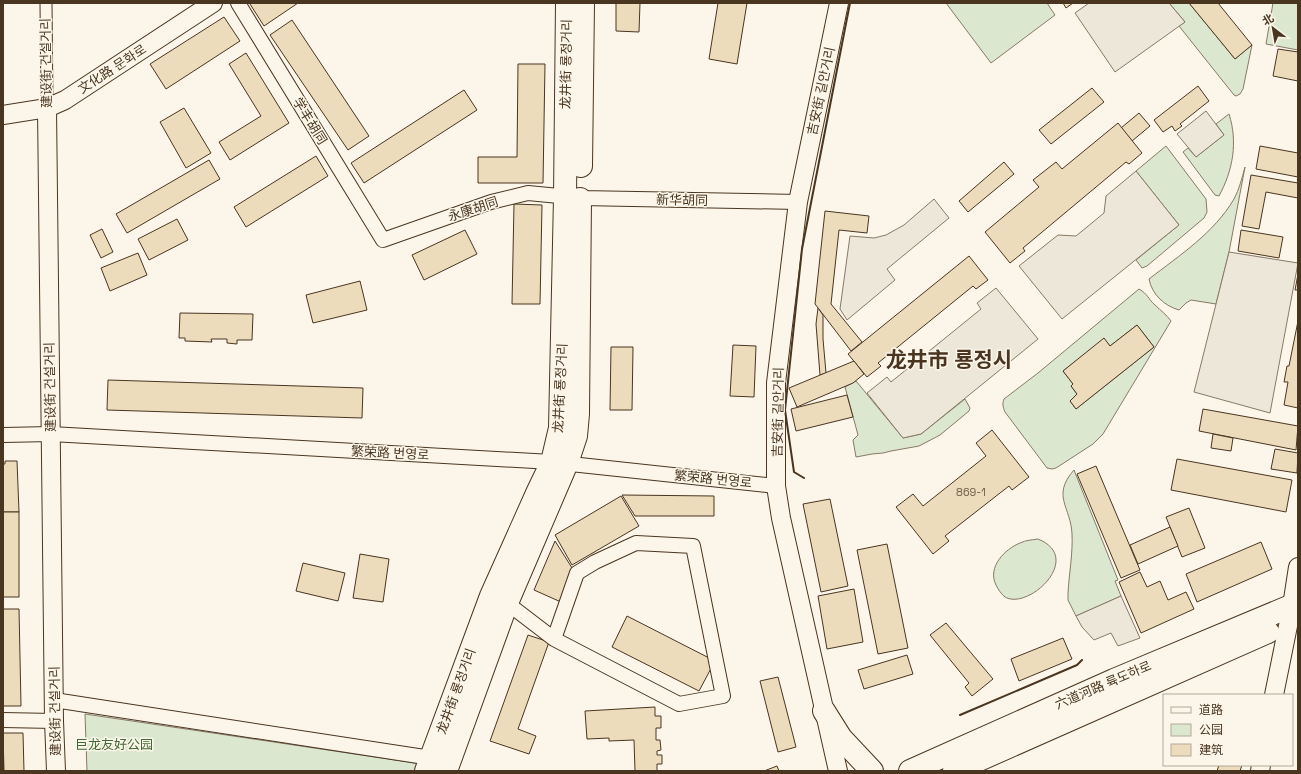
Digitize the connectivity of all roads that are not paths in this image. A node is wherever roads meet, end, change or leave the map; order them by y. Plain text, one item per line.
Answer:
1 (46, 3) edge
2 (213, 3) edge
3 (238, 3) edge
4 (567, 3) edge
5 (583, 3) edge
6 (840, 3) edge
7 (47, 108) junction
8 (3, 115) edge
9 (573, 197) junction
10 (798, 202) junction
11 (383, 240) joint
12 (50, 434) junction
13 (3, 435) edge
14 (559, 463) junction
15 (776, 486) junction
16 (1298, 567) edge
17 (499, 599) junction
18 (1294, 613) edge
19 (554, 638) junction
20 (1274, 694) edge
21 (54, 700) junction
22 (824, 711) junction
23 (3, 720) edge
24 (54, 720) junction
25 (434, 767) edge
26 (56, 771) edge
27 (838, 771) edge
28 (872, 771) edge
29 (910, 771) edge
30 (954, 771) edge

1 - 7 street, 建设街 건설거리
2 - 7 street, 文化路 문화로
3 - 11 street, 学丰胡同
4 - 9 main road, 龙井街 룡정거리
5 - 9 main road, 龙井街 룡정거리
6 - 10 street, 吉安街 길안거리
7 - 8 street, 文化路 문화로
7 - 12 street, 建设街 건설거리
9 - 10 street, 新华胡同
9 - 11 street, 永康胡同
9 - 14 main road, 龙井街 룡정거리
10 - 15 street, 吉安街 길안거리
12 - 13 street, 繁荣路 번영로
12 - 14 street, 繁荣路 번영로
12 - 21 street, 建设街 건설거리
14 - 15 street, 繁荣路 번영로
14 - 17 main road, 龙井街 룡정거리
15 - 22 street, 吉安街 길안거리
16 - 18 street
17 - 19 street
17 - 25 main road, 龙井街 룡정거리
18 - 20 street
18 - 29 main road, 六道河路 륙도하로
18 - 30 main road, 六道河路 륙도하로
19 - 19 street
21 - 24 street, 建设街 건설거리
21 - 25 street
22 - 27 street, 吉安街 길안거리
22 - 28 main road
23 - 24 street
24 - 26 street, 建设街 건설거리

